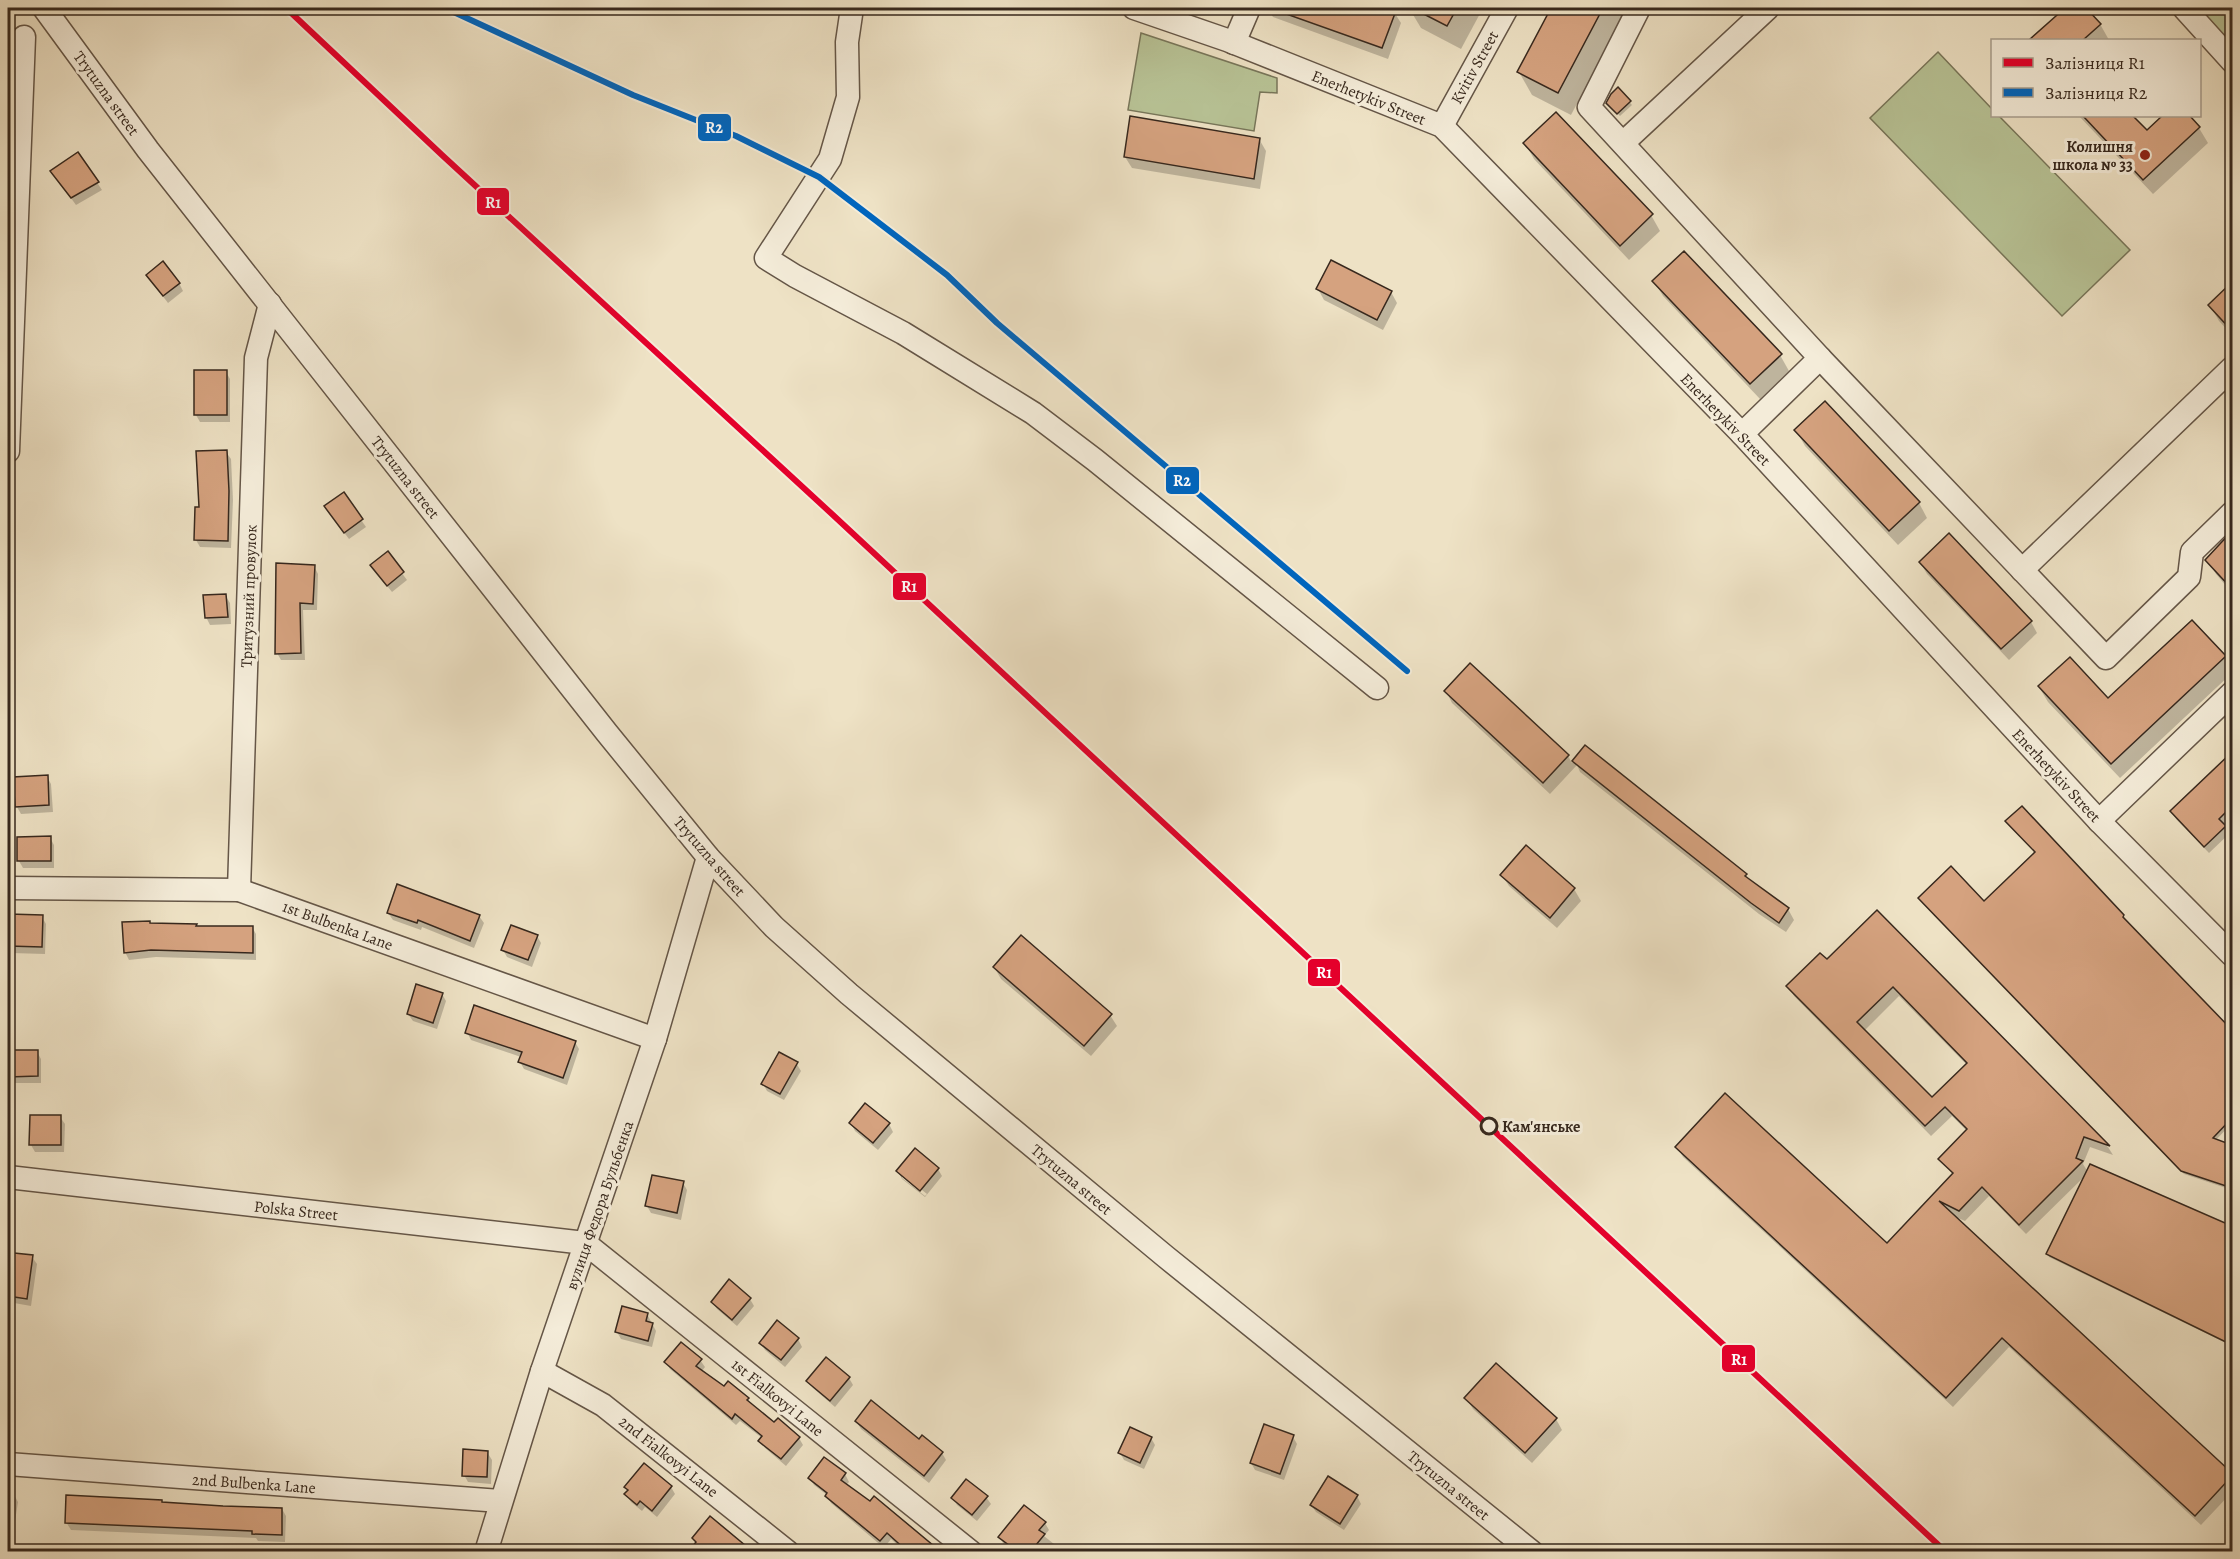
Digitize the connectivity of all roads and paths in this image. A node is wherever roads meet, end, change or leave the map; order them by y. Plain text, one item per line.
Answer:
1 (852, 8) edge
2 (1134, 8) edge
3 (1249, 8) edge
4 (1507, 8) edge
5 (1639, 8) edge
6 (1768, 8) edge
7 (2184, 8) edge
8 (49, 14) edge
9 (16, 40) edge
10 (1234, 43) junction
11 (2232, 61) edge
12 (1442, 126) junction
13 (1623, 143) junction
14 (270, 304) junction
15 (1820, 358) junction
16 (2232, 368) edge
17 (1742, 434) junction
18 (8, 451) edge
19 (2232, 513) edge
20 (2022, 570) junction
21 (1377, 688) dead end
22 (2232, 693) edge
23 (2099, 821) junction
24 (708, 858) junction
25 (8, 888) edge
26 (239, 890) junction
27 (2232, 955) edge
28 (656, 1039) junction
29 (8, 1178) edge
30 (585, 1243) junction
31 (542, 1371) junction
32 (8, 1464) edge
33 (500, 1501) junction
34 (486, 1551) edge
35 (788, 1551) edge
36 (971, 1551) edge
37 (1532, 1551) edge

1 - 21 street
2 - 10 street, Enerhetykiv Street
3 - 10 street
4 - 12 street, Kvitiv Street
5 - 13 street
6 - 13 street
7 - 11 street
8 - 9 street
8 - 14 street, Trytuzna street
9 - 18 street
10 - 12 street, Enerhetykiv Street
12 - 17 street, Enerhetykiv Street
13 - 15 street
14 - 24 street, Trytuzna street
14 - 26 street, Тритузний провулок
15 - 17 street
15 - 20 street
16 - 20 street
17 - 23 street, Enerhetykiv Street
19 - 20 street
22 - 23 street
23 - 27 street, Enerhetykiv Street
24 - 28 street, вулиця Федора Бульбенка
24 - 37 street, Trytuzna street
25 - 26 street, 1st Bulbenka Lane
26 - 28 street, 1st Bulbenka Lane
28 - 30 street, вулиця Федора Бульбенка
29 - 30 street, Polska Street
30 - 31 street, вулиця Федора Бульбенка
30 - 36 street, 1st Fialkovyi Lane
31 - 33 street, вулиця Федора Бульбенка
31 - 35 street, 2nd Fialkovyi Lane
32 - 33 street, 2nd Bulbenka Lane
33 - 34 street, вулиця Федора Бульбенка

